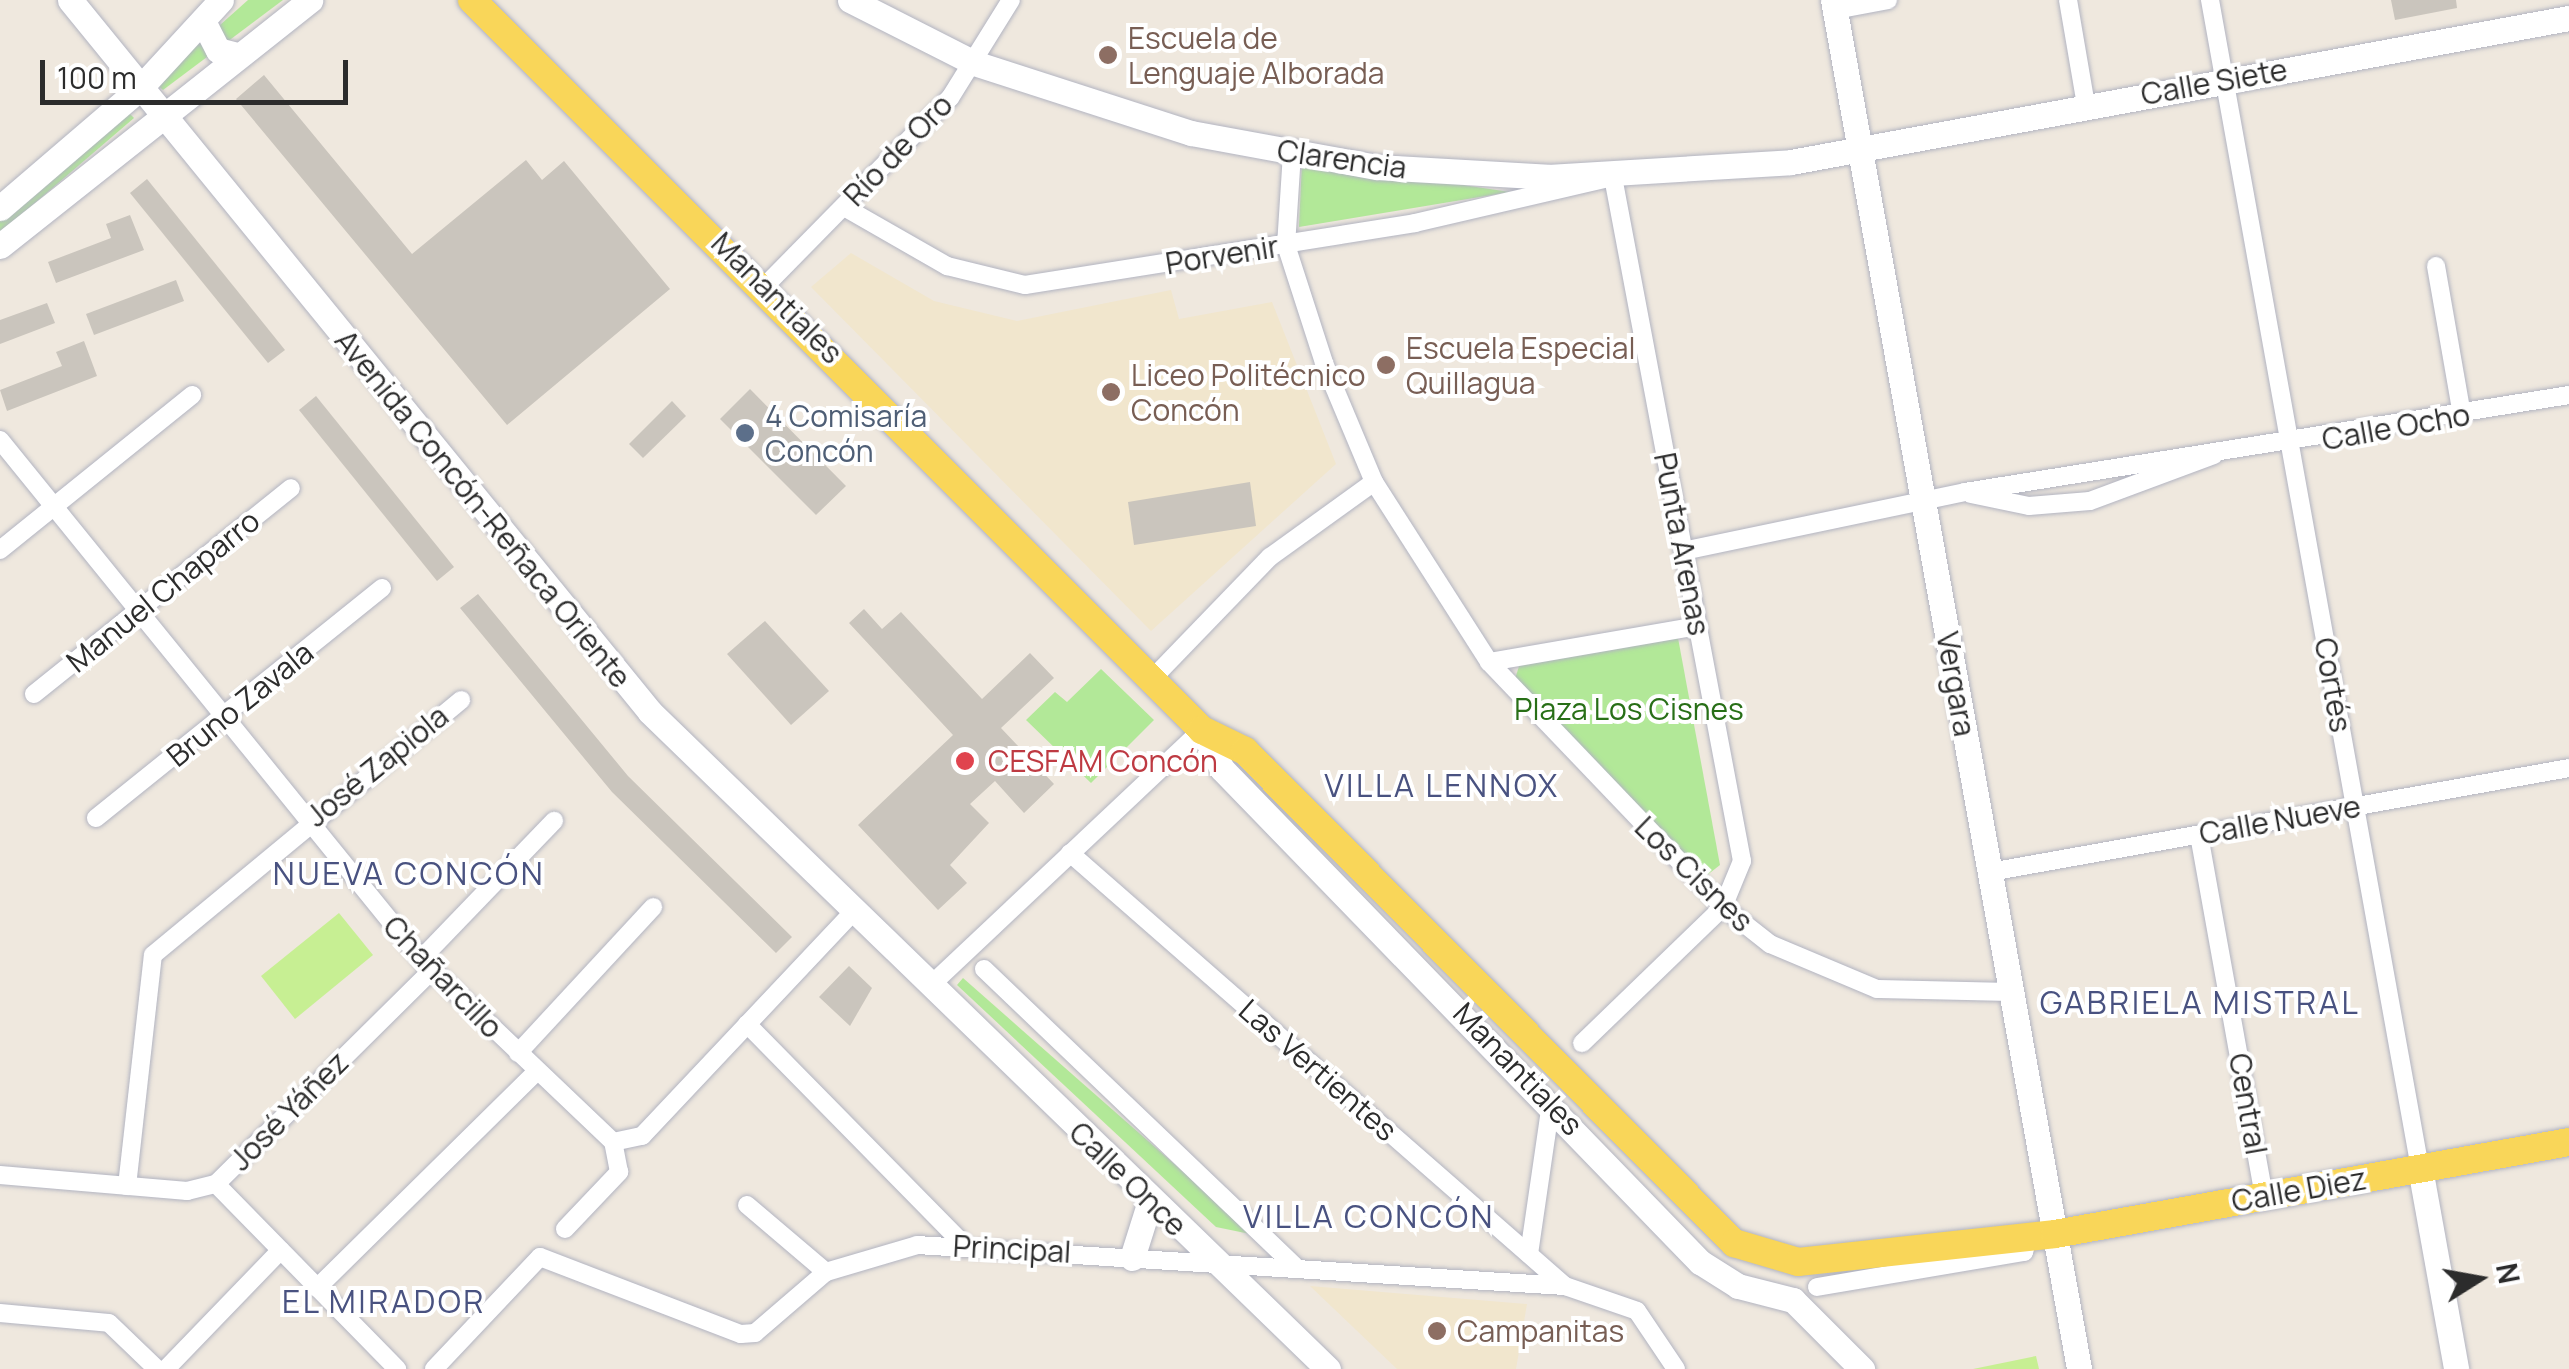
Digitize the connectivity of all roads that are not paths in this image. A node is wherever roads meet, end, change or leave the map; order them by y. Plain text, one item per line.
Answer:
1 (70, 0) edge
2 (221, 0) edge
3 (310, 0) edge
4 (472, 0) edge
5 (850, 0) edge
6 (1011, 0) edge
7 (1888, 0) edge
8 (2068, 0) edge
9 (2210, 0) edge
10 (1834, 5) edge
11 (2569, 18) edge
12 (204, 21) junction
13 (238, 55) junction
14 (974, 62) junction
15 (2224, 80) junction
16 (141, 87) junction
17 (2086, 105) junction
18 (160, 113) junction
19 (1860, 148) junction
20 (1292, 153) junction
21 (1613, 177) junction
22 (844, 207) junction
23 (0, 208) edge
24 (1286, 245) junction
25 (0, 246) edge
26 (2436, 266) dead end
27 (766, 286) junction
28 (192, 395) dead end
29 (2569, 396) edge
30 (2462, 415) junction
31 (0, 440) edge
32 (2290, 446) junction
33 (2223, 450) junction
34 (1374, 482) junction
35 (291, 488) dead end
36 (1965, 492) junction
37 (1924, 505) junction
38 (55, 507) junction
39 (0, 550) edge
40 (1683, 551) junction
41 (382, 588) dead end
42 (137, 614) junction
43 (1697, 626) junction
44 (1489, 662) junction
45 (1152, 678) junction
46 (34, 694) dead end
47 (461, 700) dead end
48 (221, 720) junction
49 (1202, 730) junction
50 (2569, 768) edge
51 (2355, 807) junction
52 (96, 818) dead end
53 (554, 821) dead end
54 (304, 824) junction
55 (2200, 834) junction
56 (1070, 854) junction
57 (1990, 872) junction
58 (1723, 907) junction
59 (653, 908) dead end
60 (854, 911) junction
61 (426, 964) junction
62 (984, 970) dead end
63 (930, 986) junction
64 (2012, 992) junction
65 (747, 1024) junction
66 (1582, 1042) dead end
67 (518, 1054) junction
68 (537, 1071) junction
69 (1551, 1102) junction
70 (613, 1142) junction
71 (2569, 1142) edge
72 (2420, 1168) junction
73 (0, 1175) edge
74 (216, 1184) junction
75 (127, 1186) junction
76 (2264, 1196) junction
77 (1150, 1201) junction
78 (747, 1205) dead end
79 (566, 1229) dead end
80 (1718, 1231) joint
81 (2042, 1234) junction
82 (964, 1245) junction
83 (280, 1250) junction
84 (1529, 1254) junction
85 (1132, 1258) junction
86 (1294, 1264) junction
87 (1227, 1270) junction
88 (826, 1272) junction
89 (1565, 1286) junction
90 (1817, 1287) dead end
91 (318, 1288) junction
92 (0, 1313) edge
93 (157, 1369) edge
94 (166, 1369) edge
95 (397, 1369) edge
96 (434, 1369) edge
97 (1328, 1369) edge
98 (1676, 1369) edge
99 (1862, 1369) edge
100 (2080, 1369) edge
101 (2456, 1369) edge

1 - 16 street, Avenida Concón-Reñaca Oriente
2 - 12 street
3 - 13 street
4 - 27 main road, Manantiales
5 - 14 street, Clarencia
6 - 14 street, Río de Oro
7 - 10 street
8 - 17 street
9 - 15 street, Cortés
10 - 19 street, Vergara
11 - 15 street, Calle Siete
12 - 13 street
12 - 16 street
13 - 18 street
14 - 20 street, Clarencia
14 - 22 street, Río de Oro
15 - 17 street, Calle Siete
15 - 32 street, Cortés
16 - 18 street, Avenida Concón-Reñaca Oriente
16 - 23 street
17 - 19 street, Calle Siete
18 - 25 street
18 - 60 street, Avenida Concón-Reñaca Oriente
19 - 21 street, Clarencia
19 - 37 street, Vergara
20 - 21 street, Clarencia
20 - 24 street, Los Cisnes
21 - 24 street, Porvenir
21 - 40 street, Punta Arenas
22 - 24 street, Porvenir
22 - 27 street, Río de Oro
24 - 34 street, Los Cisnes
26 - 30 street
27 - 45 main road, Manantiales
28 - 38 street
29 - 30 street, Calle Ocho
30 - 32 street, Calle Ocho
31 - 38 street, Chañarcillo
32 - 33 street, Calle Ocho
32 - 51 street, Cortés
33 - 36 street, Calle Ocho
33 - 36 street, Calle Ocho
34 - 44 street, Los Cisnes
34 - 45 street
35 - 42 street, Manuel Chaparro
36 - 37 street, Calle Ocho
37 - 40 street, Calle Ocho
37 - 57 street, Vergara
38 - 39 street
38 - 42 street, Chañarcillo
40 - 43 street, Punta Arenas
41 - 48 street, Bruno Zavala
42 - 46 street, Manuel Chaparro
42 - 48 street, Chañarcillo
43 - 44 street
43 - 58 street, Punta Arenas
44 - 58 street, Los Cisnes
45 - 49 main road, Manantiales
47 - 54 street, José Zapiola
48 - 52 street, Bruno Zavala
48 - 54 street, Chañarcillo
49 - 56 street
49 - 69 street, Manantiales
49 - 80 main road, Manantiales
50 - 51 street, Calle Nueve
51 - 55 street, Calle Nueve
51 - 72 street, Cortés
53 - 61 street, José Yáñez
54 - 61 street, Chañarcillo
54 - 75 street, José Zapiola
55 - 57 street, Calle Nueve
55 - 76 street, Central
56 - 63 street
56 - 84 street, Las Vertientes
57 - 64 street, Vergara
58 - 64 street, Los Cisnes
58 - 66 street
59 - 67 street
60 - 63 street, Avenida Concón-Reñaca Oriente
60 - 65 street
61 - 67 street, Chañarcillo
61 - 74 street, José Yáñez
62 - 86 street
63 - 77 street, Calle Once
64 - 81 street, Vergara
65 - 70 street
65 - 82 street
67 - 68 street, Chañarcillo
68 - 70 street, Chañarcillo
68 - 91 street
69 - 84 street
69 - 99 street, Manantiales
70 - 79 street
71 - 72 main road, Calle Diez
72 - 76 main road, Calle Diez
72 - 101 street, Cortés
73 - 75 street, José Yáñez
74 - 75 street, José Yáñez
74 - 83 street
76 - 81 main road, Calle Diez
77 - 85 street
77 - 87 street, Calle Once
78 - 88 street
80 - 81 main road, Calle Diez
81 - 90 street, Calle Diez
81 - 100 street, Vergara
82 - 85 street, Principal
82 - 88 street, Principal
83 - 91 street
83 - 94 street
84 - 89 street, Las Vertientes
85 - 87 street, Principal
86 - 87 street, Principal
86 - 89 street, Principal
87 - 97 street, Calle Once
88 - 96 street, Principal
89 - 98 street, Principal
91 - 95 street
92 - 93 street

